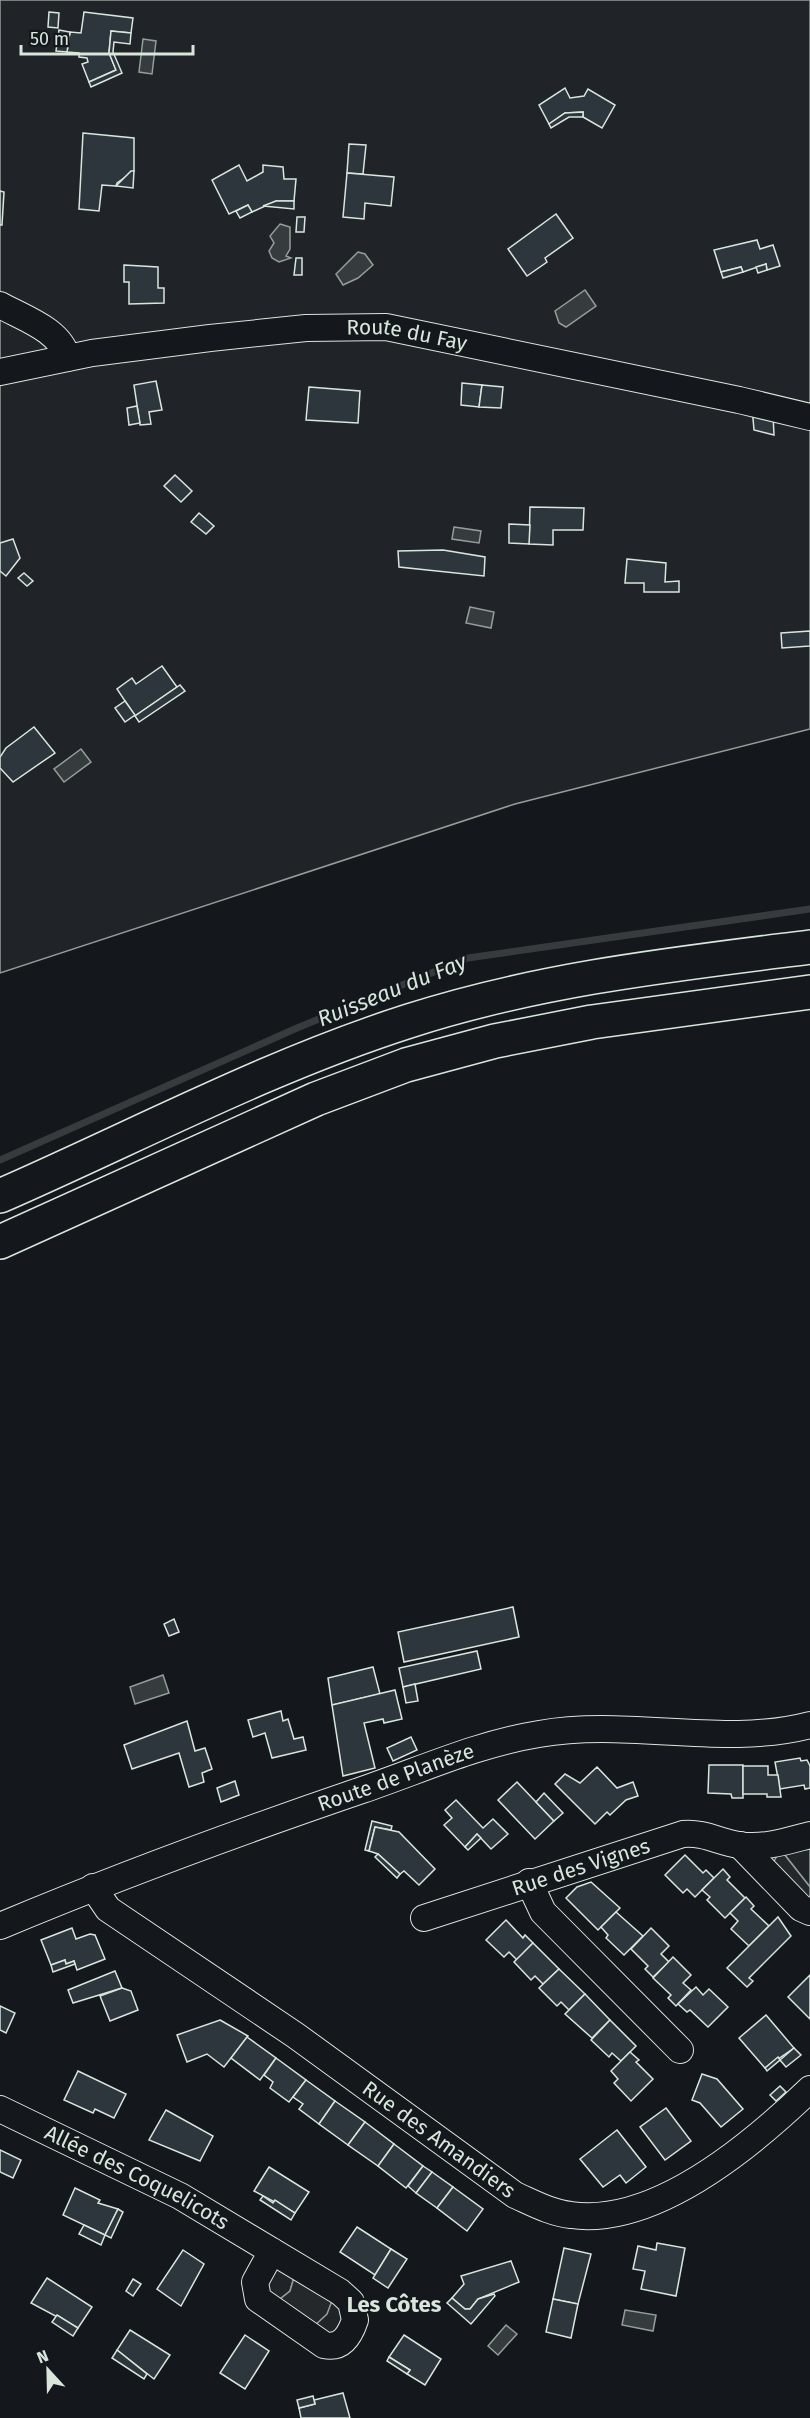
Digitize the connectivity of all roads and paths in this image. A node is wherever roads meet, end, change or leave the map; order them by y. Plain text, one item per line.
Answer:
1 (0, 305) edge
2 (67, 358) junction
3 (0, 372) edge
4 (810, 417) edge
5 (810, 947) edge
6 (810, 992) edge
7 (0, 1196) edge
8 (0, 1242) edge
9 (810, 1725) edge
10 (810, 1835) edge
11 (740, 1845) junction
12 (529, 1882) junction
13 (93, 1887) junction
14 (810, 1912) edge
15 (424, 1918) dead end
16 (0, 1926) edge
17 (680, 2050) dead end
18 (810, 2089) edge
19 (0, 2109) edge
20 (272, 2251) dead end

1 - 2 street
2 - 3 street, Route du Fay
2 - 4 street, Route du Fay
5 - 7 highway
6 - 8 highway
9 - 13 street, Route de Planèze
10 - 11 street, Rue des Vignes
11 - 12 street, Rue des Vignes
11 - 14 street
12 - 15 street, Rue des Vignes
12 - 17 street
13 - 16 street, Route de Planèze
13 - 18 street, Rue des Amandiers
19 - 20 street, Allée des Coquelicots

